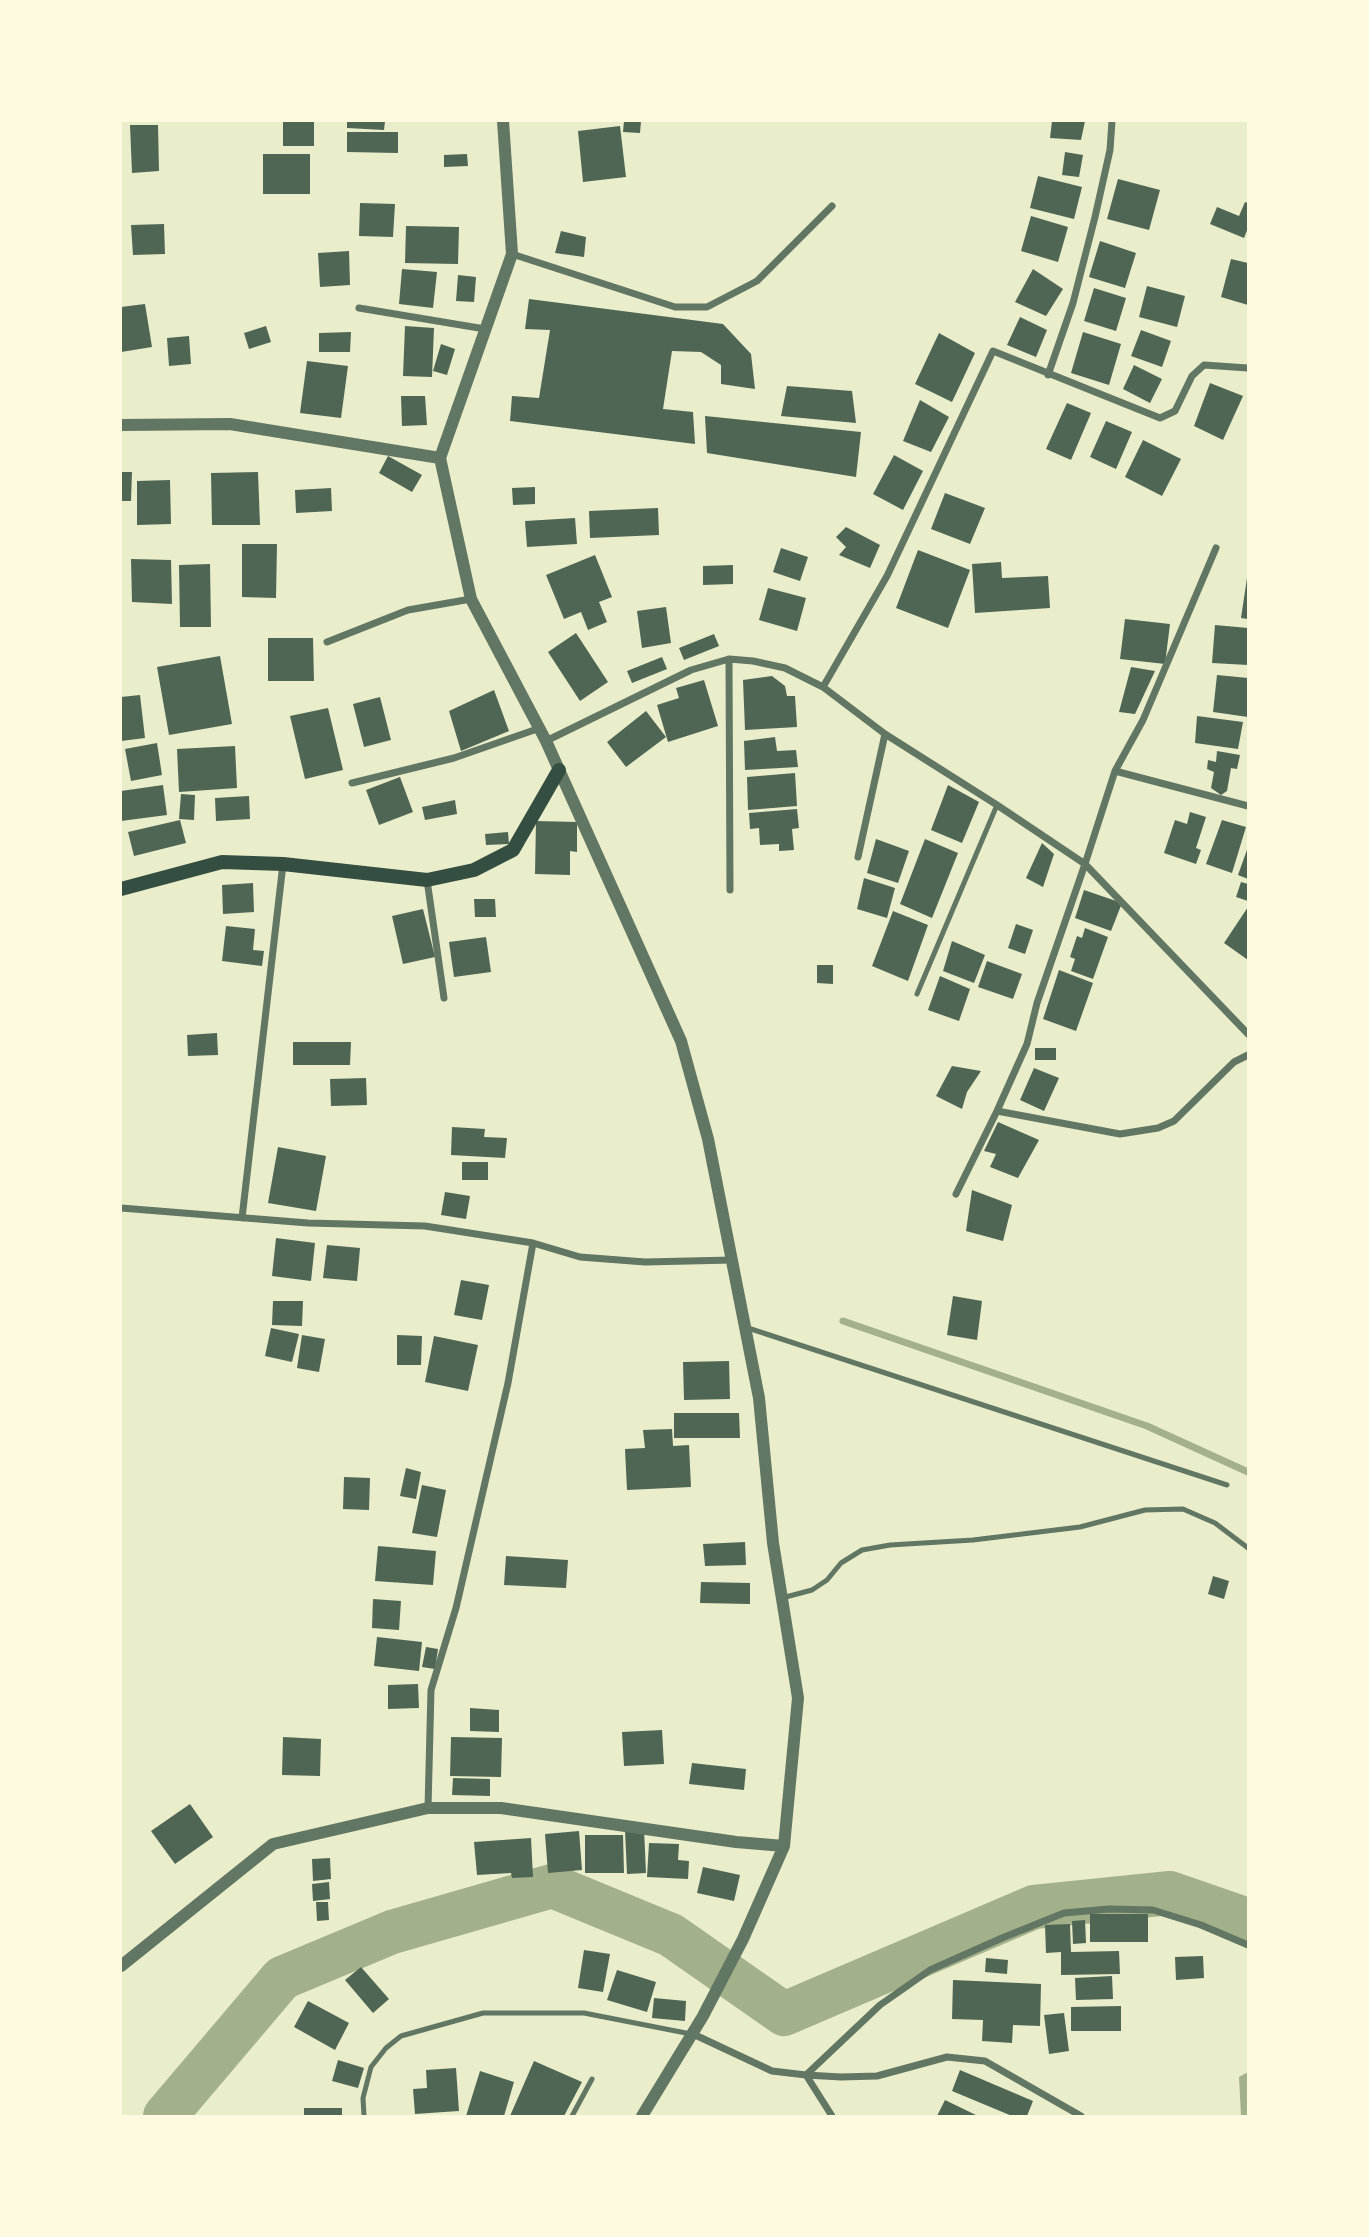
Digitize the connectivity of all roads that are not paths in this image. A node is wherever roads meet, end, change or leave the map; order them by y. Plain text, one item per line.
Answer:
1 (503, 121) edge
2 (1112, 121) edge
3 (832, 206) dead end
4 (512, 254) junction
5 (359, 308) dead end
6 (485, 329) junction
7 (1248, 368) edge
8 (1048, 374) junction
9 (121, 425) edge
10 (440, 458) junction
11 (1216, 548) dead end
12 (471, 599) junction
13 (327, 642) dead end
14 (729, 659) junction
15 (822, 687) junction
16 (540, 728) junction
17 (885, 734) junction
18 (546, 741) junction
19 (559, 770) junction
20 (1115, 771) junction
21 (352, 783) dead end
22 (997, 805) junction
23 (1248, 806) edge
24 (858, 857) dead end
25 (283, 864) junction
26 (1085, 864) junction
27 (427, 880) junction
28 (121, 889) edge
29 (730, 890) dead end
30 (918, 994) dead end
31 (444, 998) dead end
32 (1248, 1034) edge
33 (1248, 1055) edge
34 (998, 1111) junction
35 (956, 1194) dead end
36 (121, 1208) edge
37 (242, 1218) junction
38 (533, 1243) junction
39 (733, 1260) junction
40 (746, 1327) junction
41 (1227, 1485) dead end
42 (1248, 1548) edge
43 (782, 1598) junction
44 (428, 1808) junction
45 (784, 1846) junction
46 (1248, 1945) edge
47 (121, 1966) edge
48 (693, 2034) junction
49 (806, 2074) junction
50 (592, 2080) dead end
51 (364, 2116) edge
52 (572, 2116) edge
53 (642, 2116) edge
54 (832, 2116) edge
55 (1081, 2116) edge

1 - 4 street
2 - 8 street
3 - 4 street
4 - 6 street
5 - 6 street
6 - 10 street
7 - 8 street
8 - 15 street
9 - 10 street
10 - 12 street
11 - 20 street
12 - 13 street
12 - 16 street
14 - 15 street
14 - 18 street
14 - 29 street
15 - 17 street
16 - 18 street
16 - 21 street
17 - 22 street
17 - 24 street
18 - 19 street
19 - 27 main road
19 - 39 street
20 - 23 street
20 - 26 street
22 - 26 street
22 - 30 lane
25 - 27 main road
25 - 28 main road
25 - 37 street
26 - 32 street
26 - 34 street
27 - 31 street
33 - 34 street
34 - 35 street
36 - 37 street
37 - 38 street
38 - 39 street
38 - 44 street
39 - 40 street
40 - 41 lane
40 - 43 street
42 - 43 lane
43 - 45 street
44 - 45 street
44 - 47 street
45 - 48 street
46 - 49 street
48 - 49 street
48 - 51 lane
48 - 53 street
49 - 54 street
49 - 55 street
50 - 52 lane

